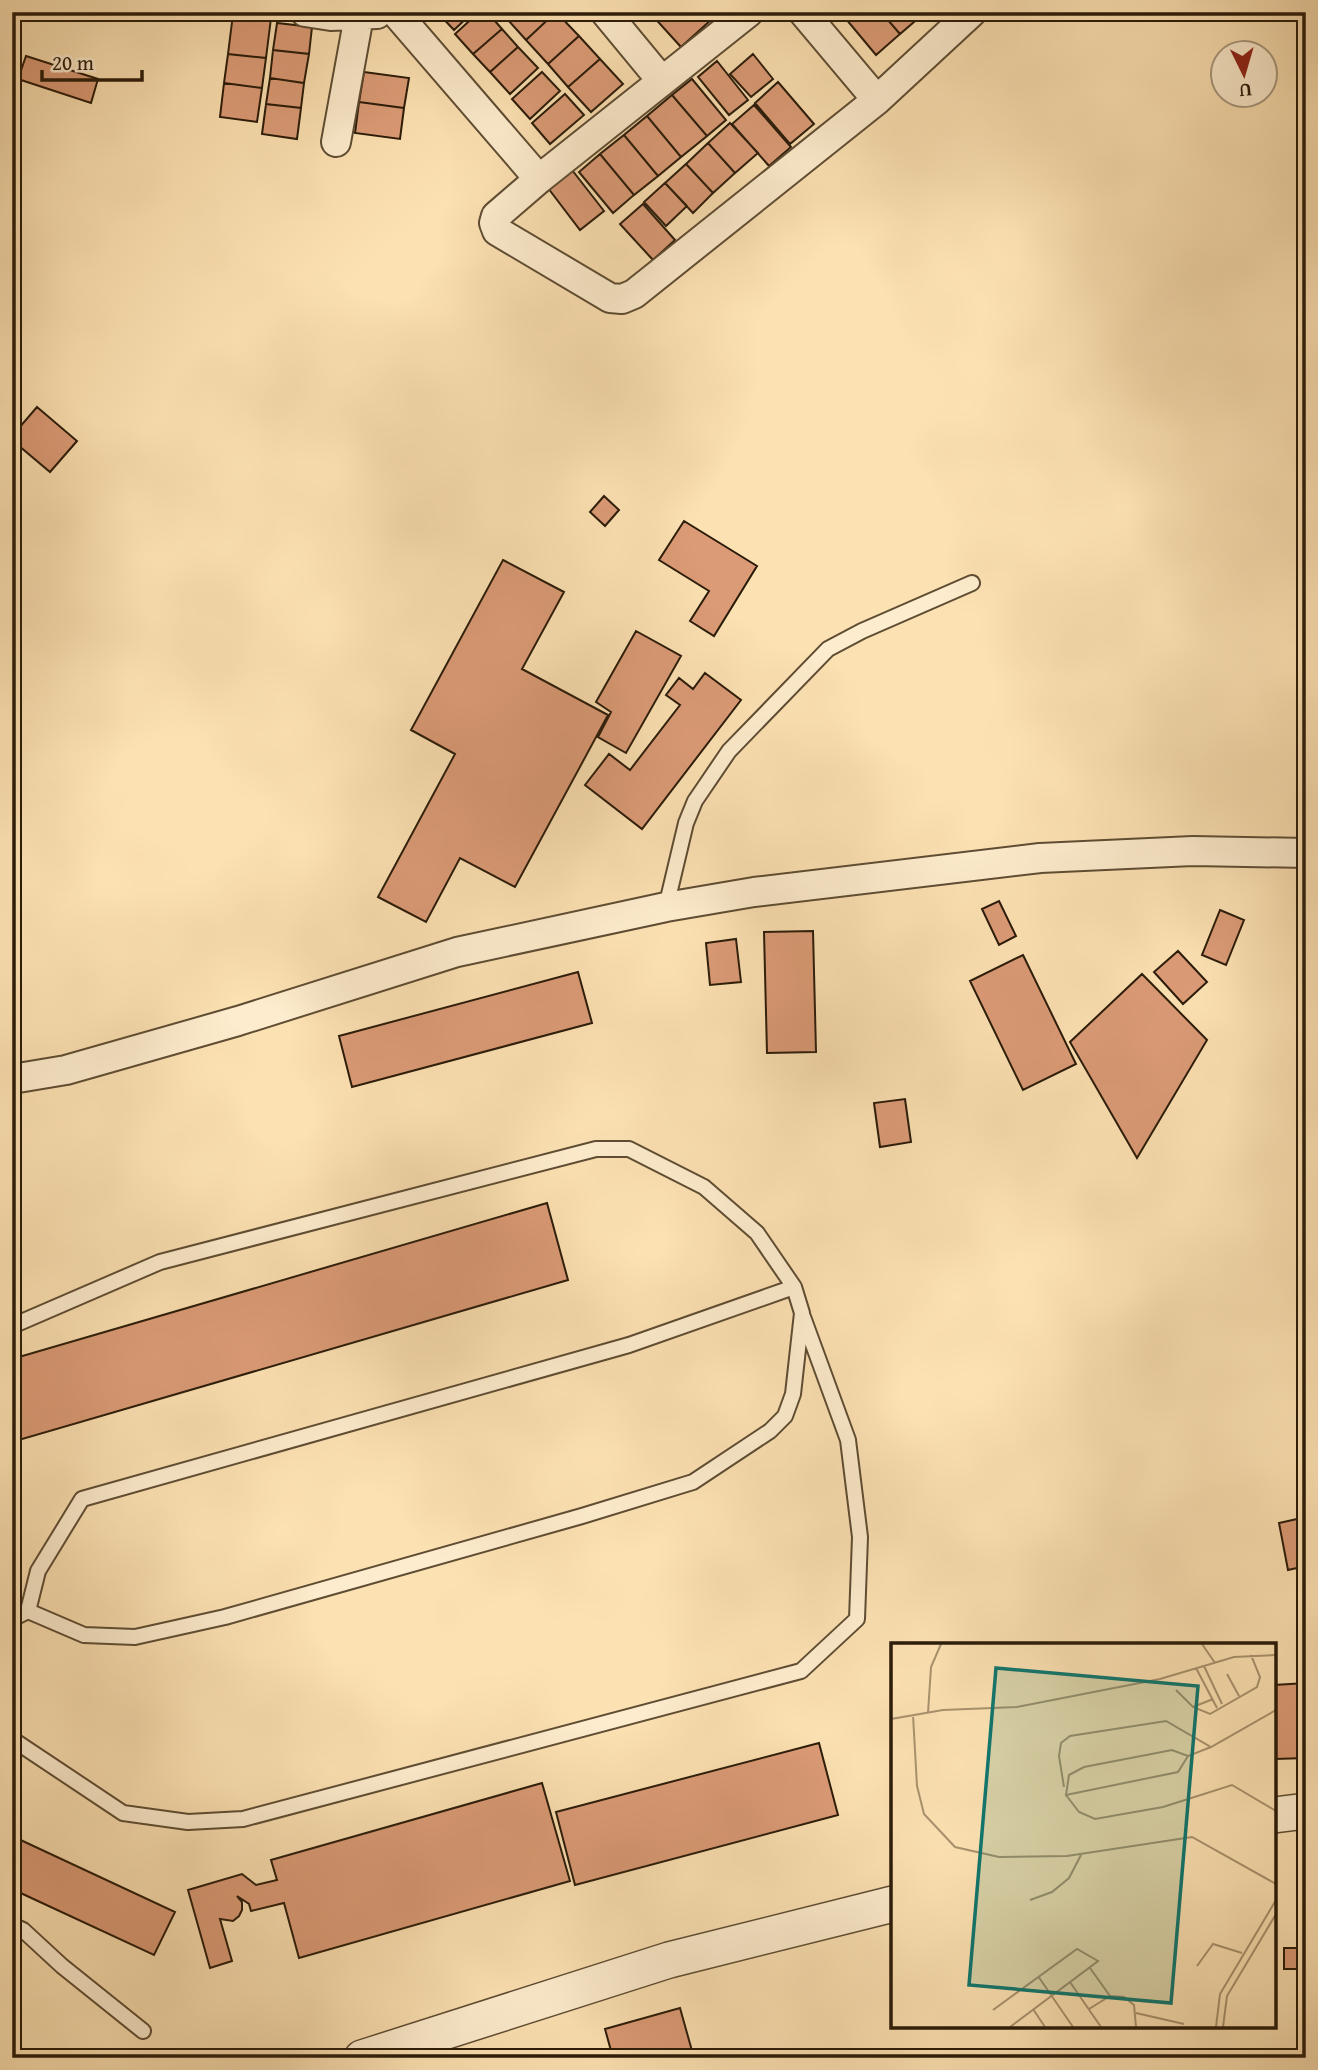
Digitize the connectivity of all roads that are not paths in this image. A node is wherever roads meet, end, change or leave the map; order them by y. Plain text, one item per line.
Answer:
1 (305, 12) edge
2 (605, 12) edge
3 (749, 12) edge
4 (803, 12) edge
5 (972, 12) edge
6 (396, 13) edge
7 (359, 16) junction
8 (662, 81) junction
9 (877, 100) junction
10 (336, 142) dead end
11 (539, 179) junction
12 (972, 583) dead end
13 (1306, 853) edge
14 (666, 907) junction
15 (12, 1079) edge
16 (794, 1287) junction
17 (802, 1313) junction
18 (12, 1326) edge
19 (28, 1611) junction
20 (12, 1619) edge
21 (12, 1739) edge
22 (1306, 1811) edge
23 (1276, 1815) edge
24 (891, 1904) edge
25 (16, 1930) edge
26 (143, 2031) dead end
27 (362, 2058) edge

1 - 7 street
2 - 8 street
3 - 8 street
4 - 9 street
5 - 9 street
6 - 7 street
6 - 11 street
7 - 10 street
8 - 11 street
9 - 11 street
12 - 14 lane
13 - 14 street
14 - 15 street
16 - 17 lane
16 - 18 lane
16 - 19 lane
17 - 19 lane
17 - 21 lane
19 - 20 lane
22 - 23 street
24 - 27 street
25 - 26 lane

